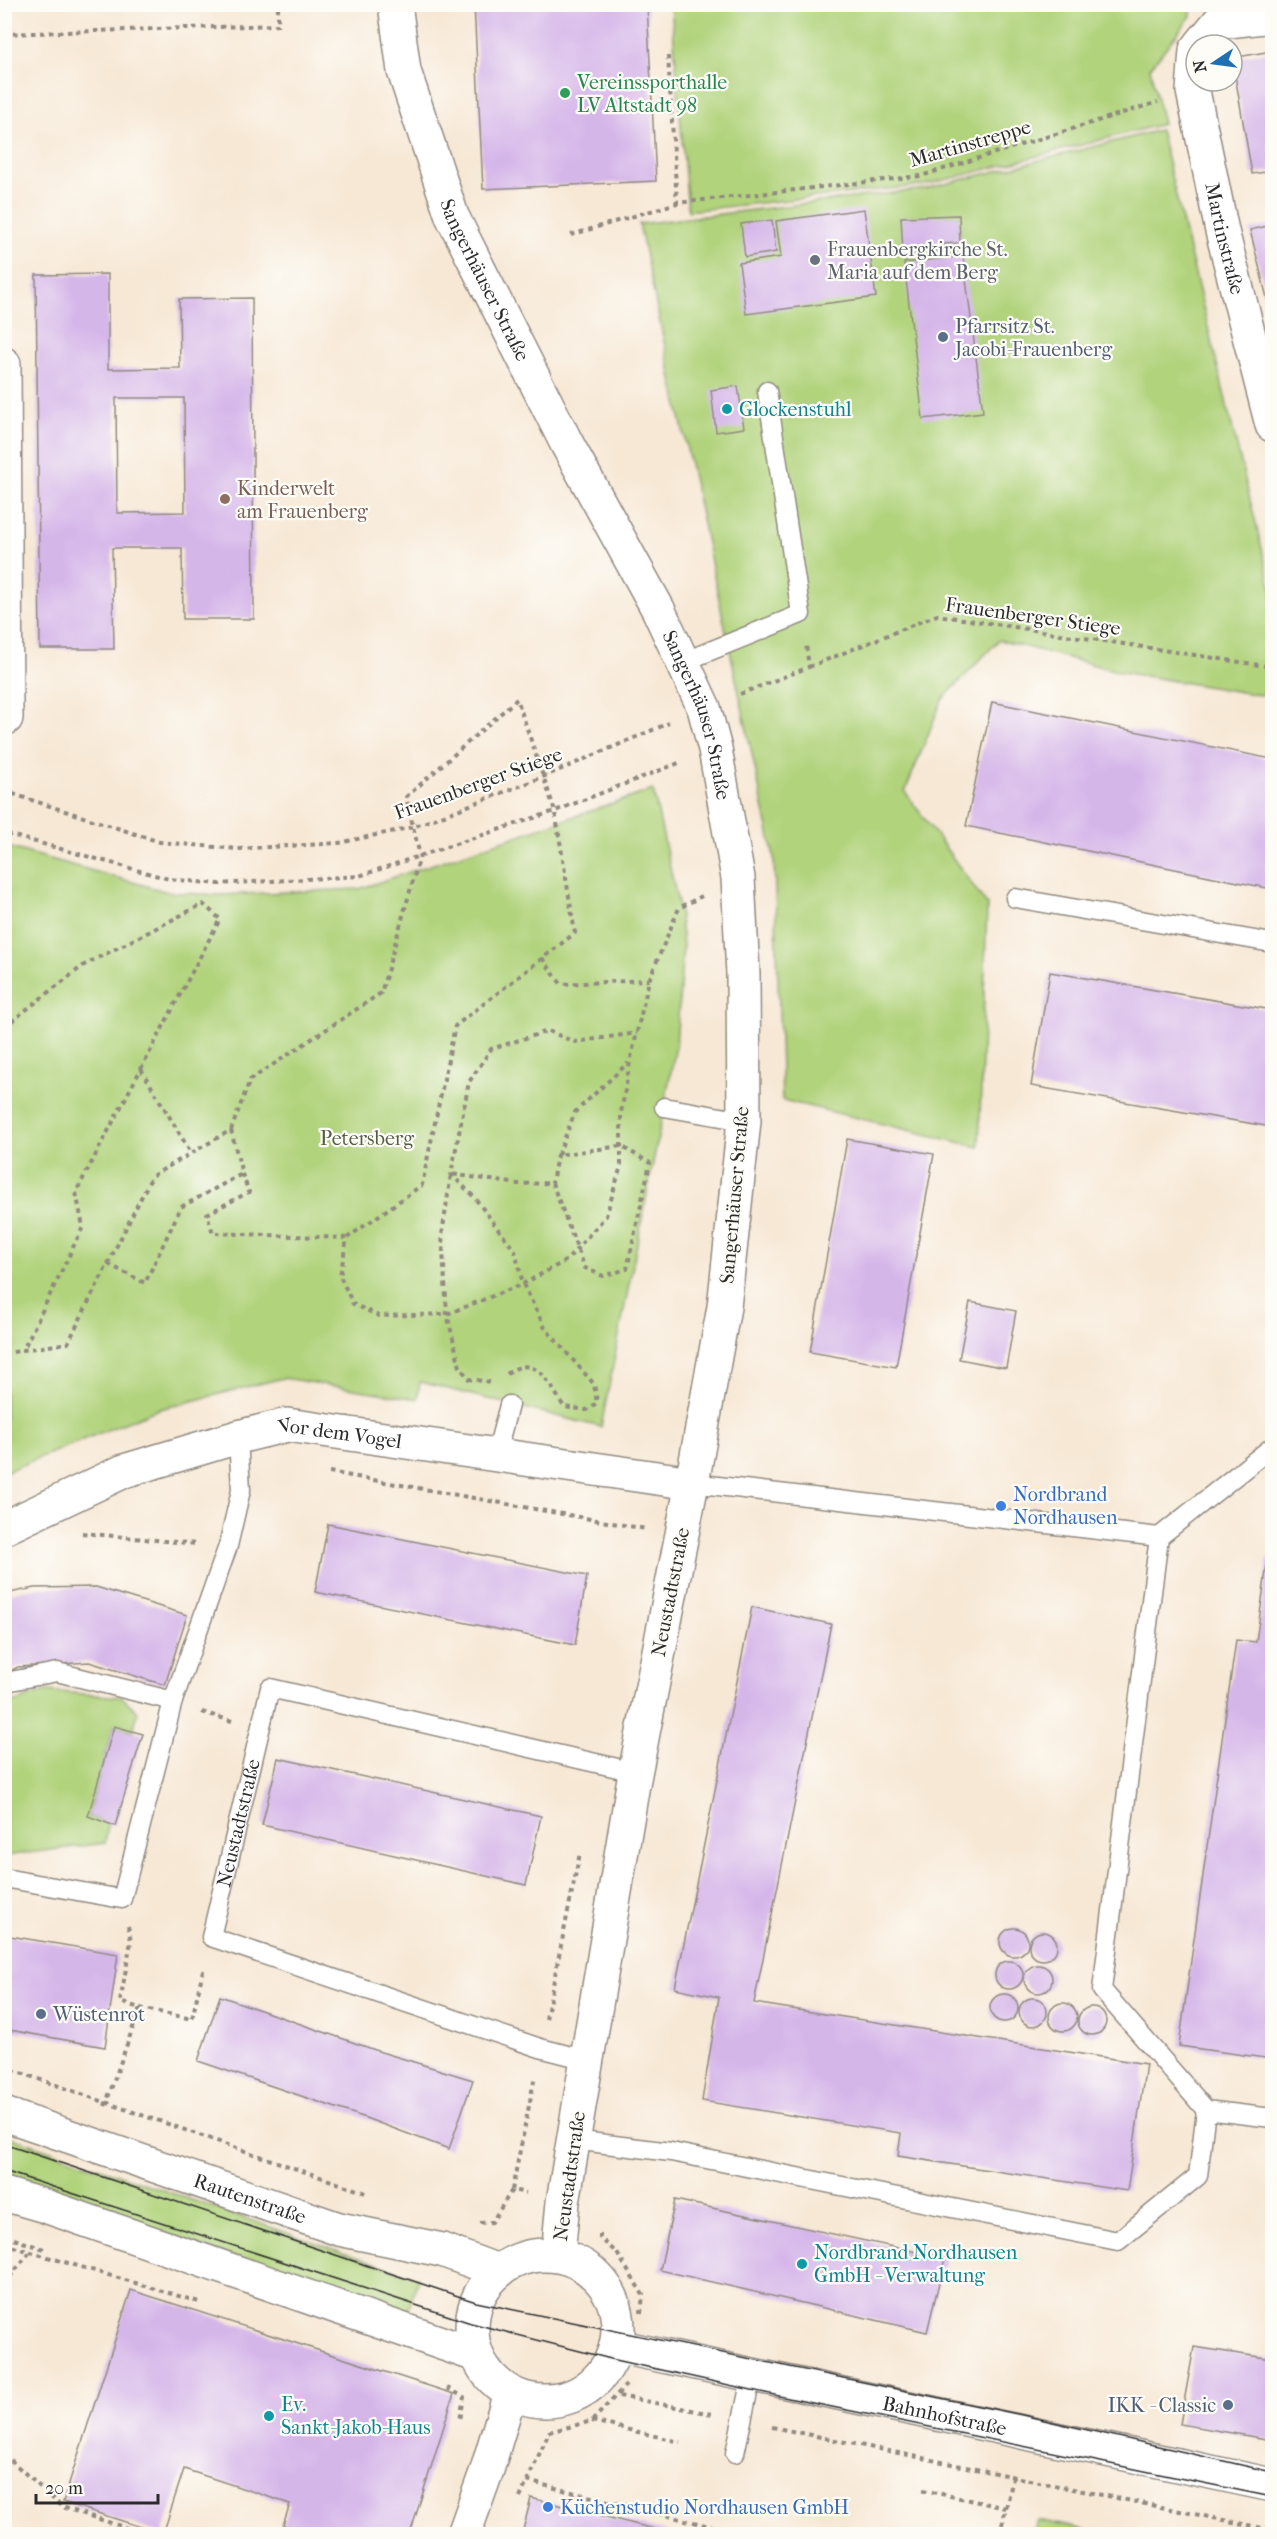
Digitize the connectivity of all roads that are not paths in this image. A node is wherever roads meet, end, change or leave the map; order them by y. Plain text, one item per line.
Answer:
1 (395, 4) edge
2 (1272, 16) edge
3 (1210, 33) edge
4 (1193, 93) edge
5 (4, 364) edge
6 (767, 391) dead end
7 (1272, 424) edge
8 (683, 662) junction
9 (6, 718) road end
10 (1015, 898) dead end
11 (1272, 943) edge
12 (664, 1107) dead end
13 (744, 1121) junction
14 (509, 1405) dead end
15 (238, 1437) junction
16 (1272, 1447) edge
17 (496, 1454) junction
18 (692, 1483) junction
19 (4, 1528) edge
20 (1159, 1537) junction
21 (4, 1685) edge
22 (173, 1701) junction
23 (635, 1772) junction
24 (4, 1878) edge
25 (587, 2060) junction
26 (1206, 2110) junction
27 (4, 2114) edge
28 (1272, 2118) edge
29 (573, 2140) junction
30 (4, 2194) edge
31 (558, 2256) junction
32 (498, 2271) junction
33 (626, 2348) junction
34 (476, 2355) junction
35 (752, 2374) junction
36 (510, 2393) junction
37 (735, 2453) dead end
38 (1272, 2485) edge
39 (464, 2535) edge

1 - 8 street, Sangerhäuser Straße
2 - 3 street
4 - 7 street, Martinstraße
5 - 9 street
6 - 8 lane
8 - 13 street, Sangerhäuser Straße
10 - 11 lane
12 - 13 lane
13 - 18 street, Sangerhäuser Straße
14 - 17 lane
15 - 17 street, Vor dem Vogel
15 - 19 street, Vor dem Vogel
15 - 22 lane
16 - 20 lane
17 - 18 street, Vor dem Vogel
18 - 20 lane
18 - 23 street, Neustadtstraße
20 - 26 lane
21 - 22 lane
22 - 24 lane
23 - 25 street, Neustadtstraße
23 - 25 lane, Neustadtstraße
25 - 29 street, Neustadtstraße
26 - 28 lane
26 - 29 lane
27 - 32 street, Rautenstraße
29 - 31 street, Neustadtstraße
30 - 34 street
31 - 32 street
31 - 33 street
32 - 34 street
33 - 35 street, Bahnhofstraße
33 - 36 street
34 - 36 street
35 - 37 lane
35 - 38 street, Bahnhofstraße
36 - 39 street

